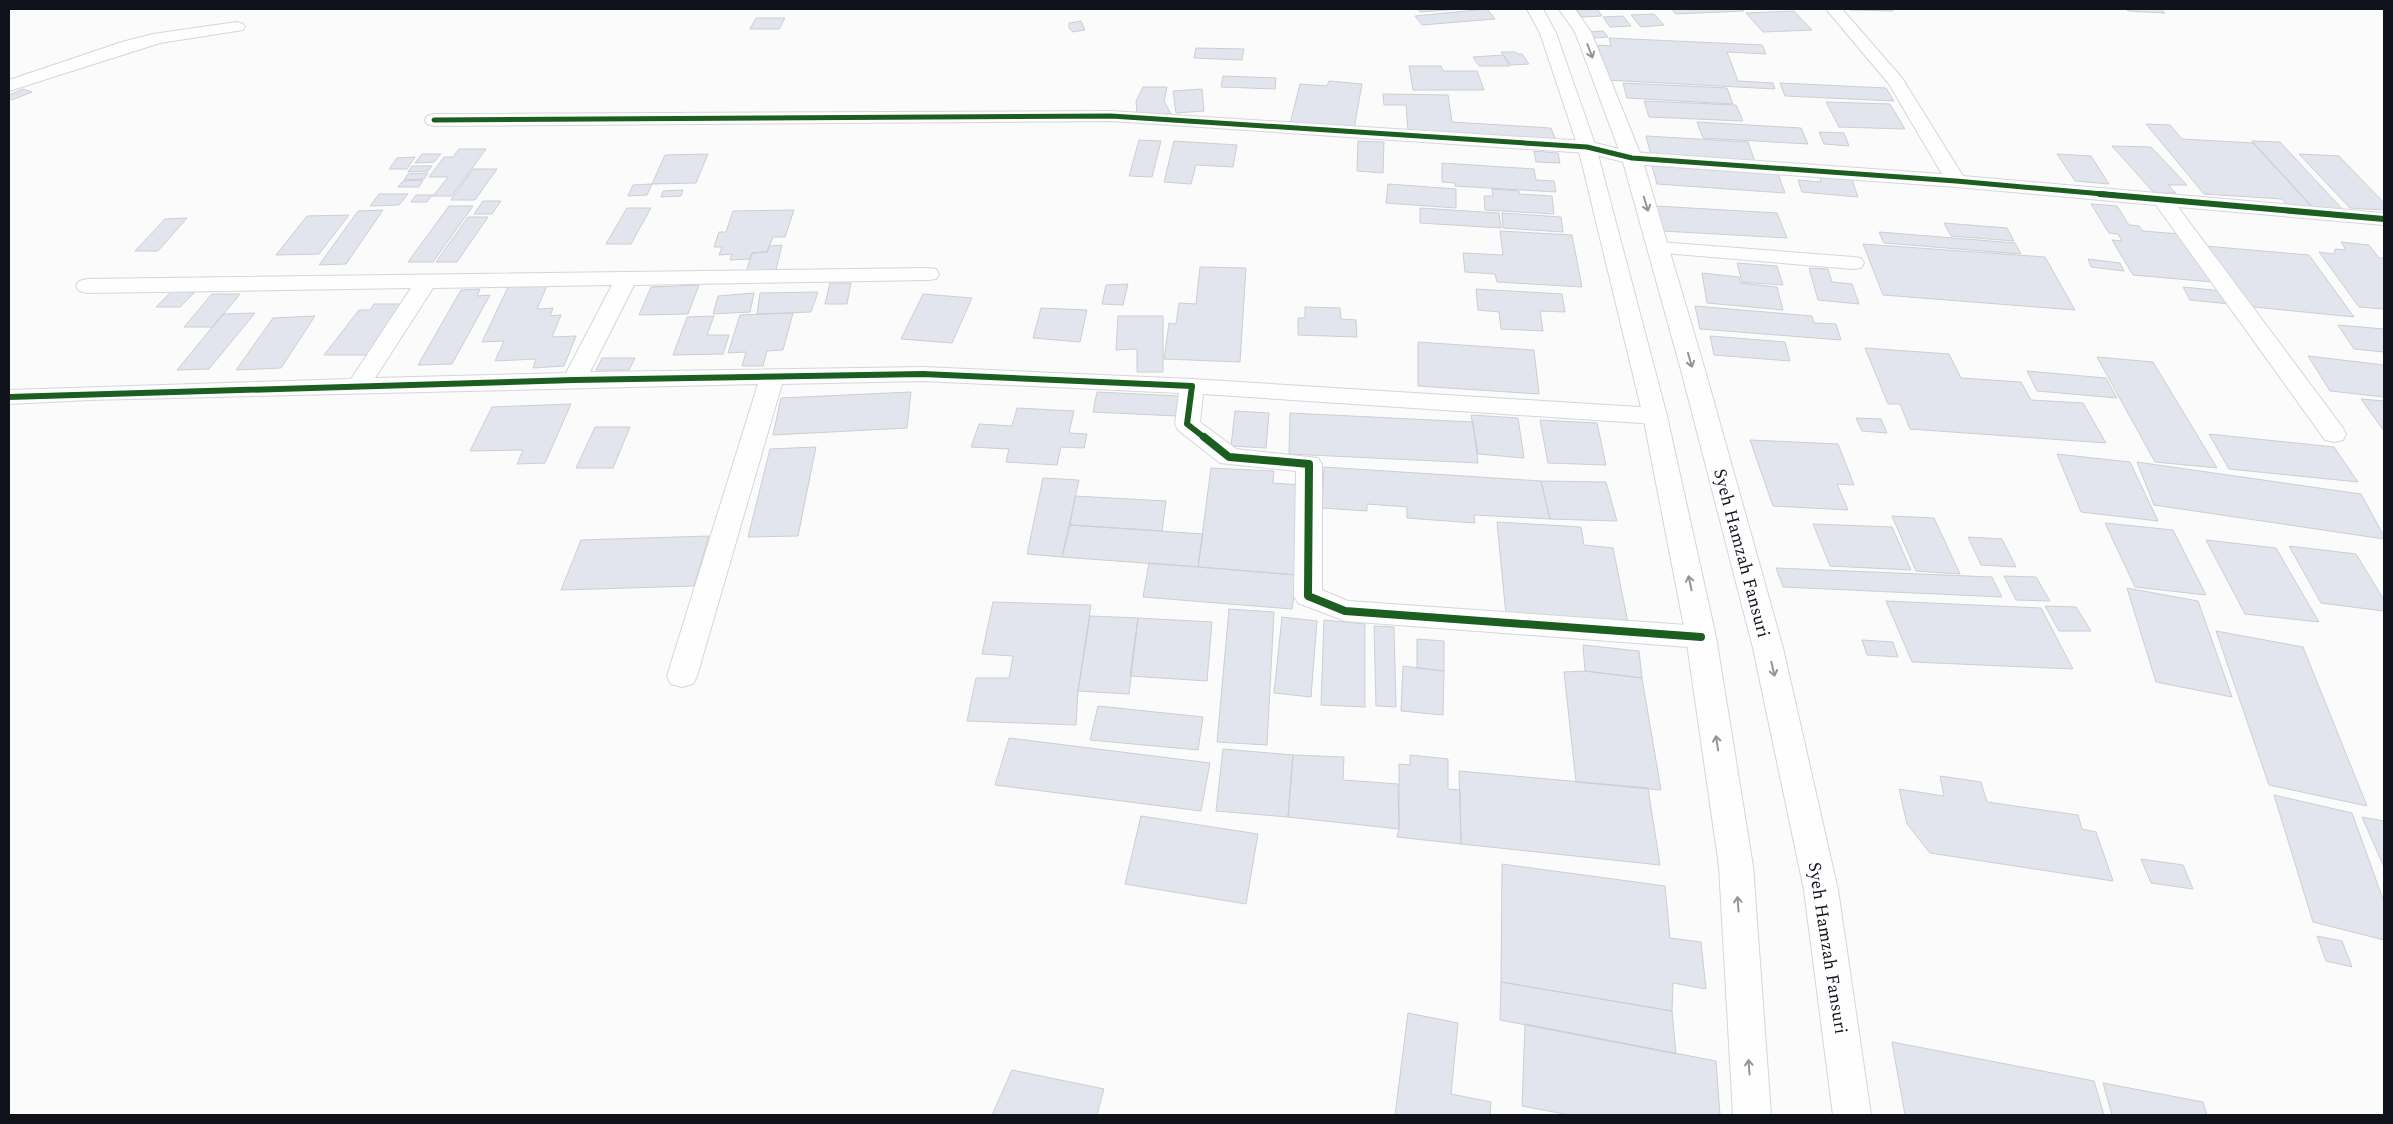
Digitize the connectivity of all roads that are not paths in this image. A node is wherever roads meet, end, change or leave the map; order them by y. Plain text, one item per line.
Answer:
1 (1535, 9) edge
2 (1567, 9) edge
3 (1834, 9) edge
4 (237, 27) dead end
5 (9, 86) edge
6 (434, 120) dead end
7 (1587, 147) junction
8 (1632, 158) junction
9 (1956, 181) junction
10 (2162, 199) junction
11 (2384, 219) edge
12 (1659, 248) junction
13 (1853, 264) dead end
14 (928, 274) dead end
15 (627, 277) junction
16 (428, 280) junction
17 (87, 286) dead end
18 (772, 378) junction
19 (574, 380) junction
20 (358, 386) junction
21 (1192, 386) junction
22 (9, 398) edge
23 (1655, 416) junction
24 (2334, 434) dead end
25 (1701, 637) junction
26 (682, 676) dead end
27 (1752, 1115) edge
28 (1852, 1115) edge

1 - 7 street
2 -> 8 street, Syeh Hamzah Fansuri
3 - 9 street
4 - 5 street
6 - 7 street
7 - 8 street
7 - 23 street
8 - 9 street
8 -> 12 street, Syeh Hamzah Fansuri
9 - 10 street
10 - 11 street
10 - 24 street
12 - 13 street
12 -> 28 street, Syeh Hamzah Fansuri
14 - 15 street
15 - 16 street
15 - 19 street
16 - 17 street
16 - 20 street
18 - 19 street
18 - 21 street
18 - 26 street
19 - 20 street
20 - 22 street
21 - 23 street
21 - 25 street
25 -> 23 street
27 -> 25 street

